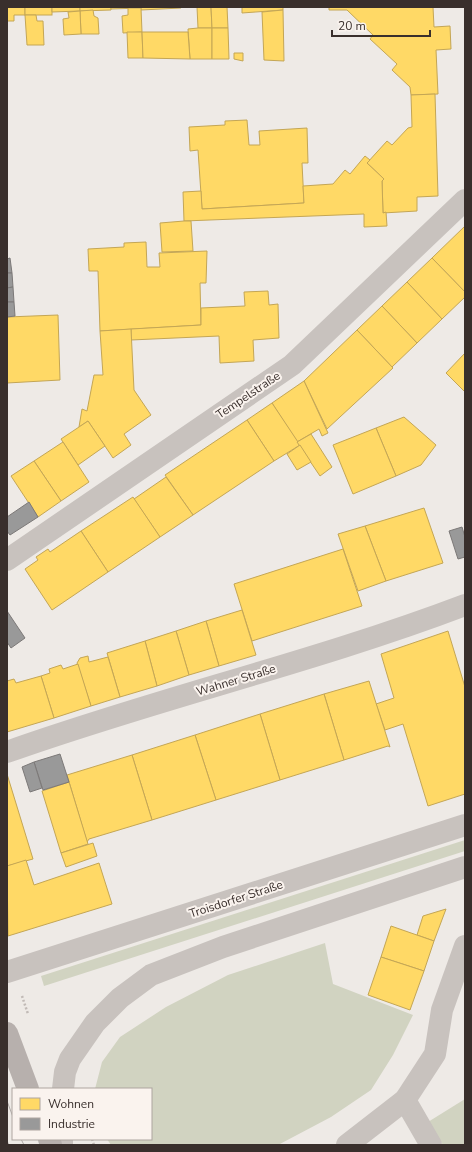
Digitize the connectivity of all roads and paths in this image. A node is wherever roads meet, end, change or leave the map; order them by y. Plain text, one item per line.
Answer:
1 (465, 200) edge
2 (7, 560) edge
3 (465, 605) edge
4 (7, 752) edge
5 (465, 825) edge
6 (465, 867) edge
7 (465, 946) edge
8 (7, 972) edge
9 (7, 1033) edge
10 (28, 1088) edge
11 (63, 1088) edge
12 (405, 1100) junction
13 (347, 1145) edge
14 (430, 1145) edge

1 - 2 street, Tempelstraße
3 - 4 street, Wahner Straße
5 - 8 street, Troisdorfer Straße
6 - 11 street
7 - 12 street
9 - 10 main road
12 - 13 street
12 - 14 street

